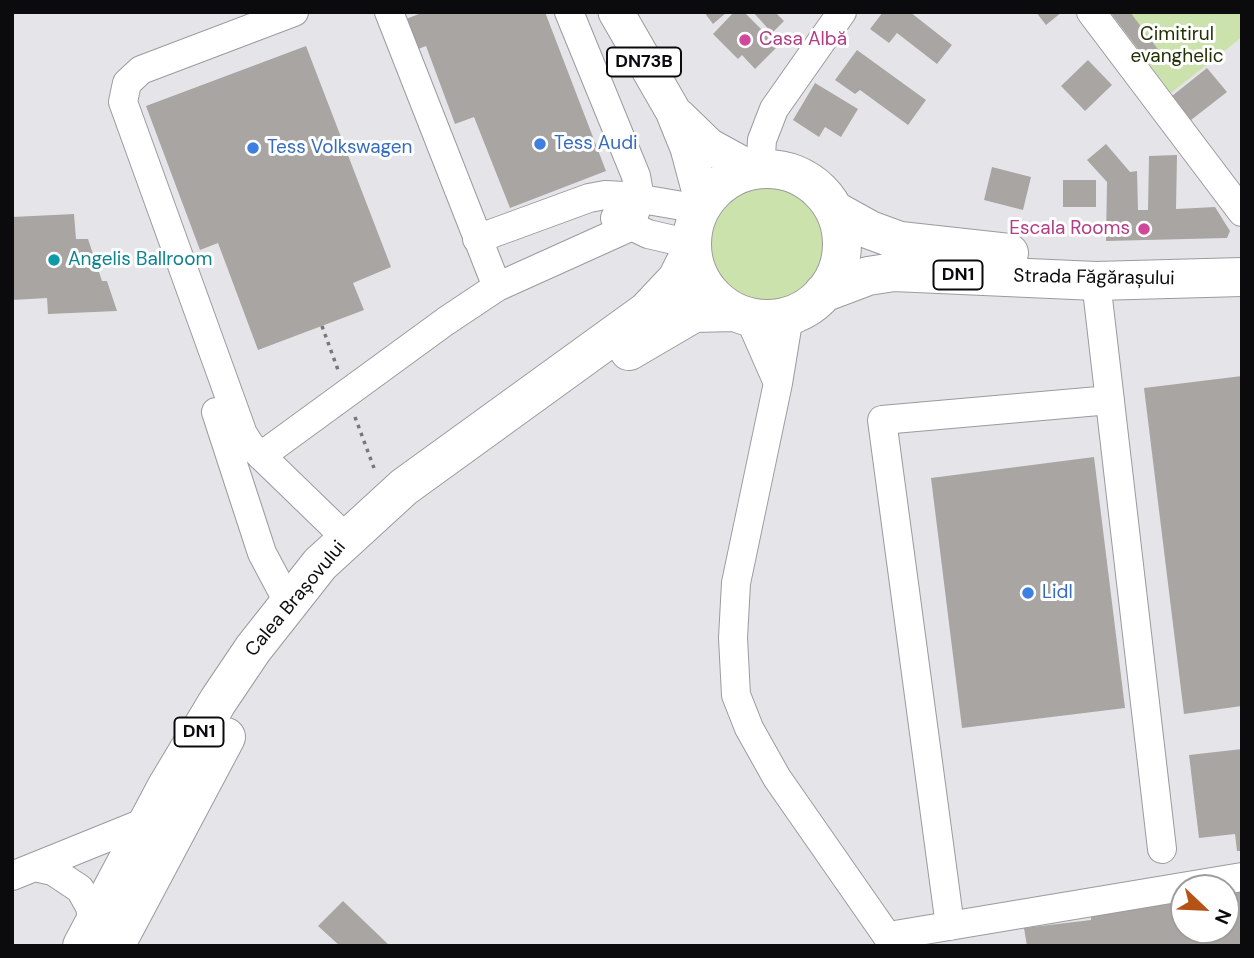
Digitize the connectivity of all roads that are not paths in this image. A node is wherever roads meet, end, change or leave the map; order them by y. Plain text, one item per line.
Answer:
1 (294, 12) edge
2 (389, 12) edge
3 (569, 12) edge
4 (617, 12) edge
5 (842, 12) edge
6 (1091, 12) edge
7 (673, 111) junction
8 (756, 169) junction
9 (589, 198) junction
10 (640, 198) junction
11 (834, 210) junction
12 (1242, 212) edge
13 (629, 227) junction
14 (697, 227) junction
15 (150, 231) dead end
16 (477, 239) junction
17 (1242, 253) edge
18 (1242, 277) edge
19 (1096, 281) junction
20 (497, 287) junction
21 (823, 293) junction
22 (742, 315) junction
23 (789, 316) junction
24 (778, 383) junction
25 (1110, 400) junction
26 (261, 456) junction
27 (346, 538) junction
28 (288, 602) junction
29 (148, 821) junction
30 (1162, 849) dead end
31 (23, 872) edge
32 (1242, 877) edge
33 (950, 926) junction
34 (107, 938) edge
35 (891, 941) edge

1 - 26 street
2 - 16 street
3 - 10 street
4 - 7 main road, DN73B
5 - 8 street
6 - 12 street
7 - 8 main road, DN73B
7 - 14 main road, DN73B
8 - 11 highway, Strada Făgărașului / DN1
8 - 14 highway, DN1
9 - 10 street
9 - 13 street
9 - 16 street
10 - 13 street
10 - 14 street
11 - 17 highway, Strada Făgărașului / DN1
11 - 21 highway, Strada Făgărașului / DN1
13 - 14 street
13 - 20 street
14 - 22 highway
14 - 27 highway, Calea Brașovului / DN1
15 - 28 street
16 - 20 street
18 - 19 highway, Strada Făgărașului / DN1
19 - 21 highway, Strada Făgărașului / DN1
19 - 25 street
20 - 26 street
21 - 23 highway, Strada Făgărașului / DN1
22 - 23 highway, DN1
22 - 24 street
22 - 34 highway, Calea Brașovului / DN1
23 - 24 street
24 - 35 street
25 - 30 street
25 - 33 street
26 - 27 street
27 - 28 highway, Calea Brașovului / DN1
28 - 29 highway, Calea Brașovului / DN1
29 - 31 street
29 - 34 highway, Calea Brașovului / DN1
31 - 34 street
32 - 33 street
33 - 35 street

